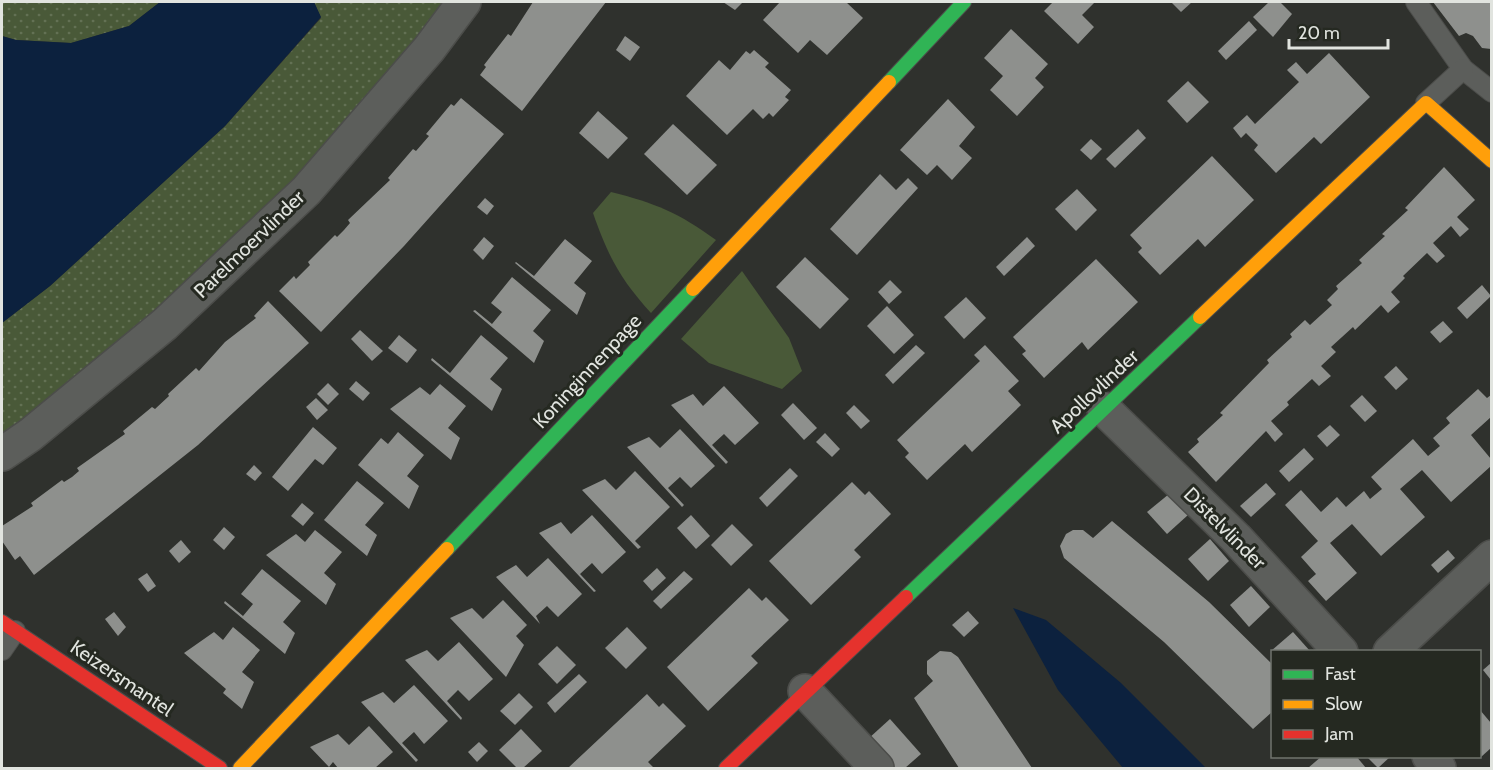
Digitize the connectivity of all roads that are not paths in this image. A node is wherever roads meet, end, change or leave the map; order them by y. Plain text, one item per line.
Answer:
1 (464, 2) edge
2 (964, 2) edge
3 (1416, 2) edge
4 (1463, 69) junction
5 (1491, 92) edge
6 (1426, 103) junction
7 (1491, 161) edge
8 (1104, 409) junction
9 (2, 454) edge
10 (1491, 557) edge
11 (8, 626) edge
12 (2, 650) edge
13 (1340, 650) edge
14 (1391, 650) edge
15 (805, 691) junction
16 (220, 768) edge
17 (240, 768) edge
18 (726, 768) edge
19 (877, 768) edge

1 - 9 street, Parelmoervlinder
2 - 17 street, Koninginnenpage
3 - 4 lane
4 - 5 lane
4 - 6 lane
6 - 7 street
6 - 8 street, Apollovlinder
8 - 13 street, Distelvlinder
8 - 15 street, Apollovlinder
10 - 14 street
11 - 12 lane
11 - 16 street, Keizersmantel
15 - 18 street, Apollovlinder
15 - 19 street

